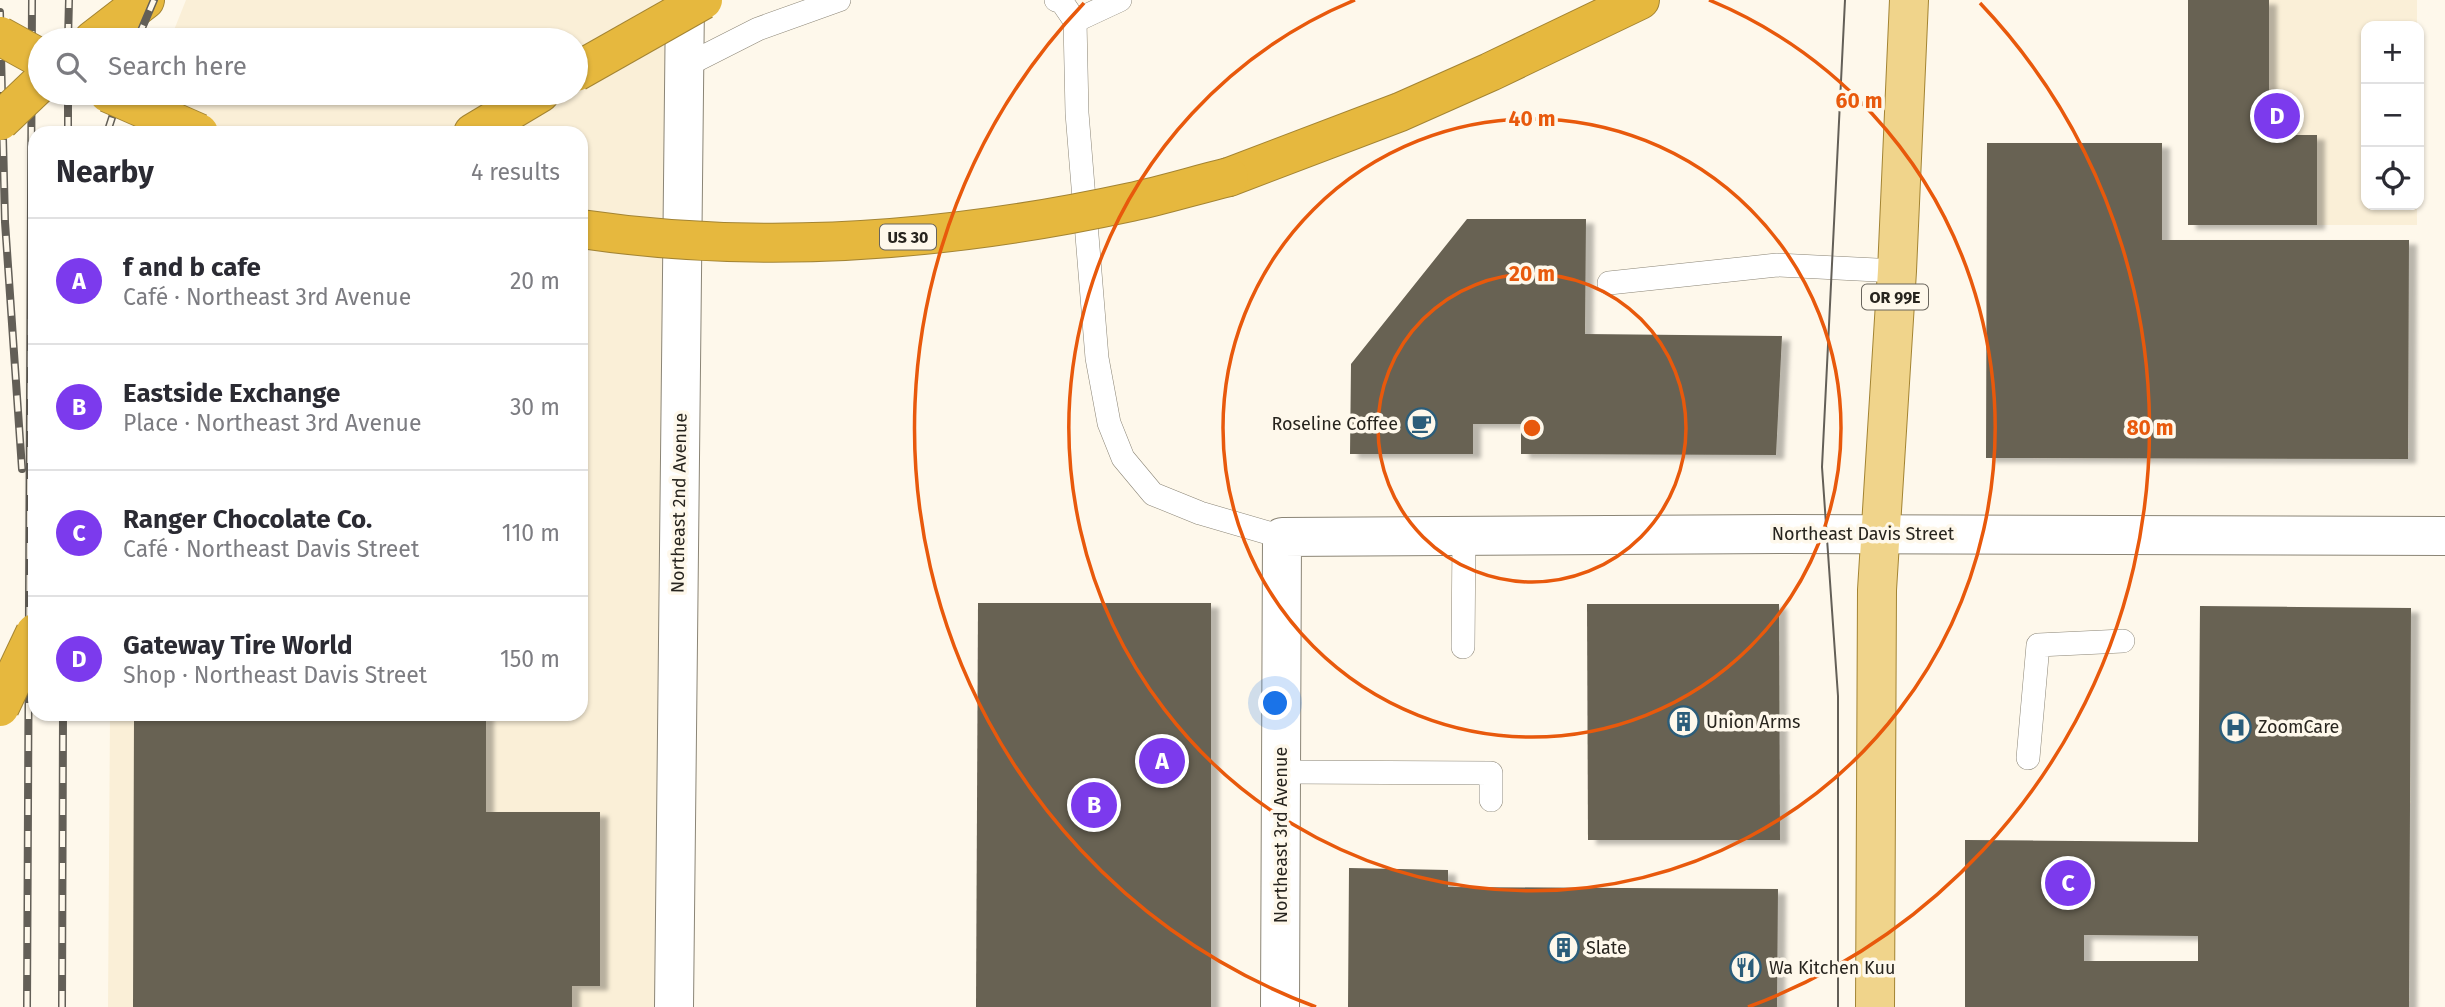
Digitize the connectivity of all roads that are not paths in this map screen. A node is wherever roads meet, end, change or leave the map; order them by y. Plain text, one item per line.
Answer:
1 (145, 0) edge
2 (685, 0) edge
3 (703, 0) edge
4 (839, 0) edge
5 (1056, 0) edge
6 (1121, 0) edge
7 (1640, 0) edge
8 (1909, 0) edge
9 (1076, 21) junction
10 (109, 28) edge
11 (0, 36) edge
12 (28, 51) edge
13 (588, 65) edge
14 (685, 66) junction
15 (28, 94) edge
16 (135, 105) edge
17 (520, 105) edge
18 (0, 121) edge
19 (183, 126) edge
20 (485, 126) edge
21 (588, 230) edge
22 (1897, 271) junction
23 (1609, 283) dead end
24 (1882, 534) junction
25 (1464, 535) junction
26 (2445, 536) edge
27 (1282, 537) junction
28 (2123, 641) dead end
29 (1464, 647) dead end
30 (28, 649) edge
31 (0, 707) edge
32 (2028, 758) dead end
33 (1281, 772) junction
34 (1491, 800) dead end
35 (674, 1007) edge
36 (1280, 1007) edge
37 (1875, 1007) edge

1 - 10 highway
2 - 14 street, Northeast 2nd Avenue
3 - 13 highway, bridge
4 - 14 lane
5 - 9 lane
6 - 9 lane
7 - 21 highway, US 30, bridge
8 - 22 main road, OR 99E
9 - 27 lane
11 - 12 highway, bridge
14 - 35 street, Northeast 2nd Avenue
15 - 18 highway, bridge
16 - 19 highway, bridge
17 - 20 highway
22 - 23 lane
22 - 24 main road, OR 99E
24 - 25 street, Northeast Davis Street
24 - 26 street, Northeast Davis Street
24 - 37 main road, OR 99E
25 - 27 street, Northeast Davis Street
25 - 29 lane
27 - 33 street, Northeast 3rd Avenue
28 - 32 lane
30 - 31 highway, bridge
33 - 34 lane
33 - 36 street, Northeast 3rd Avenue

